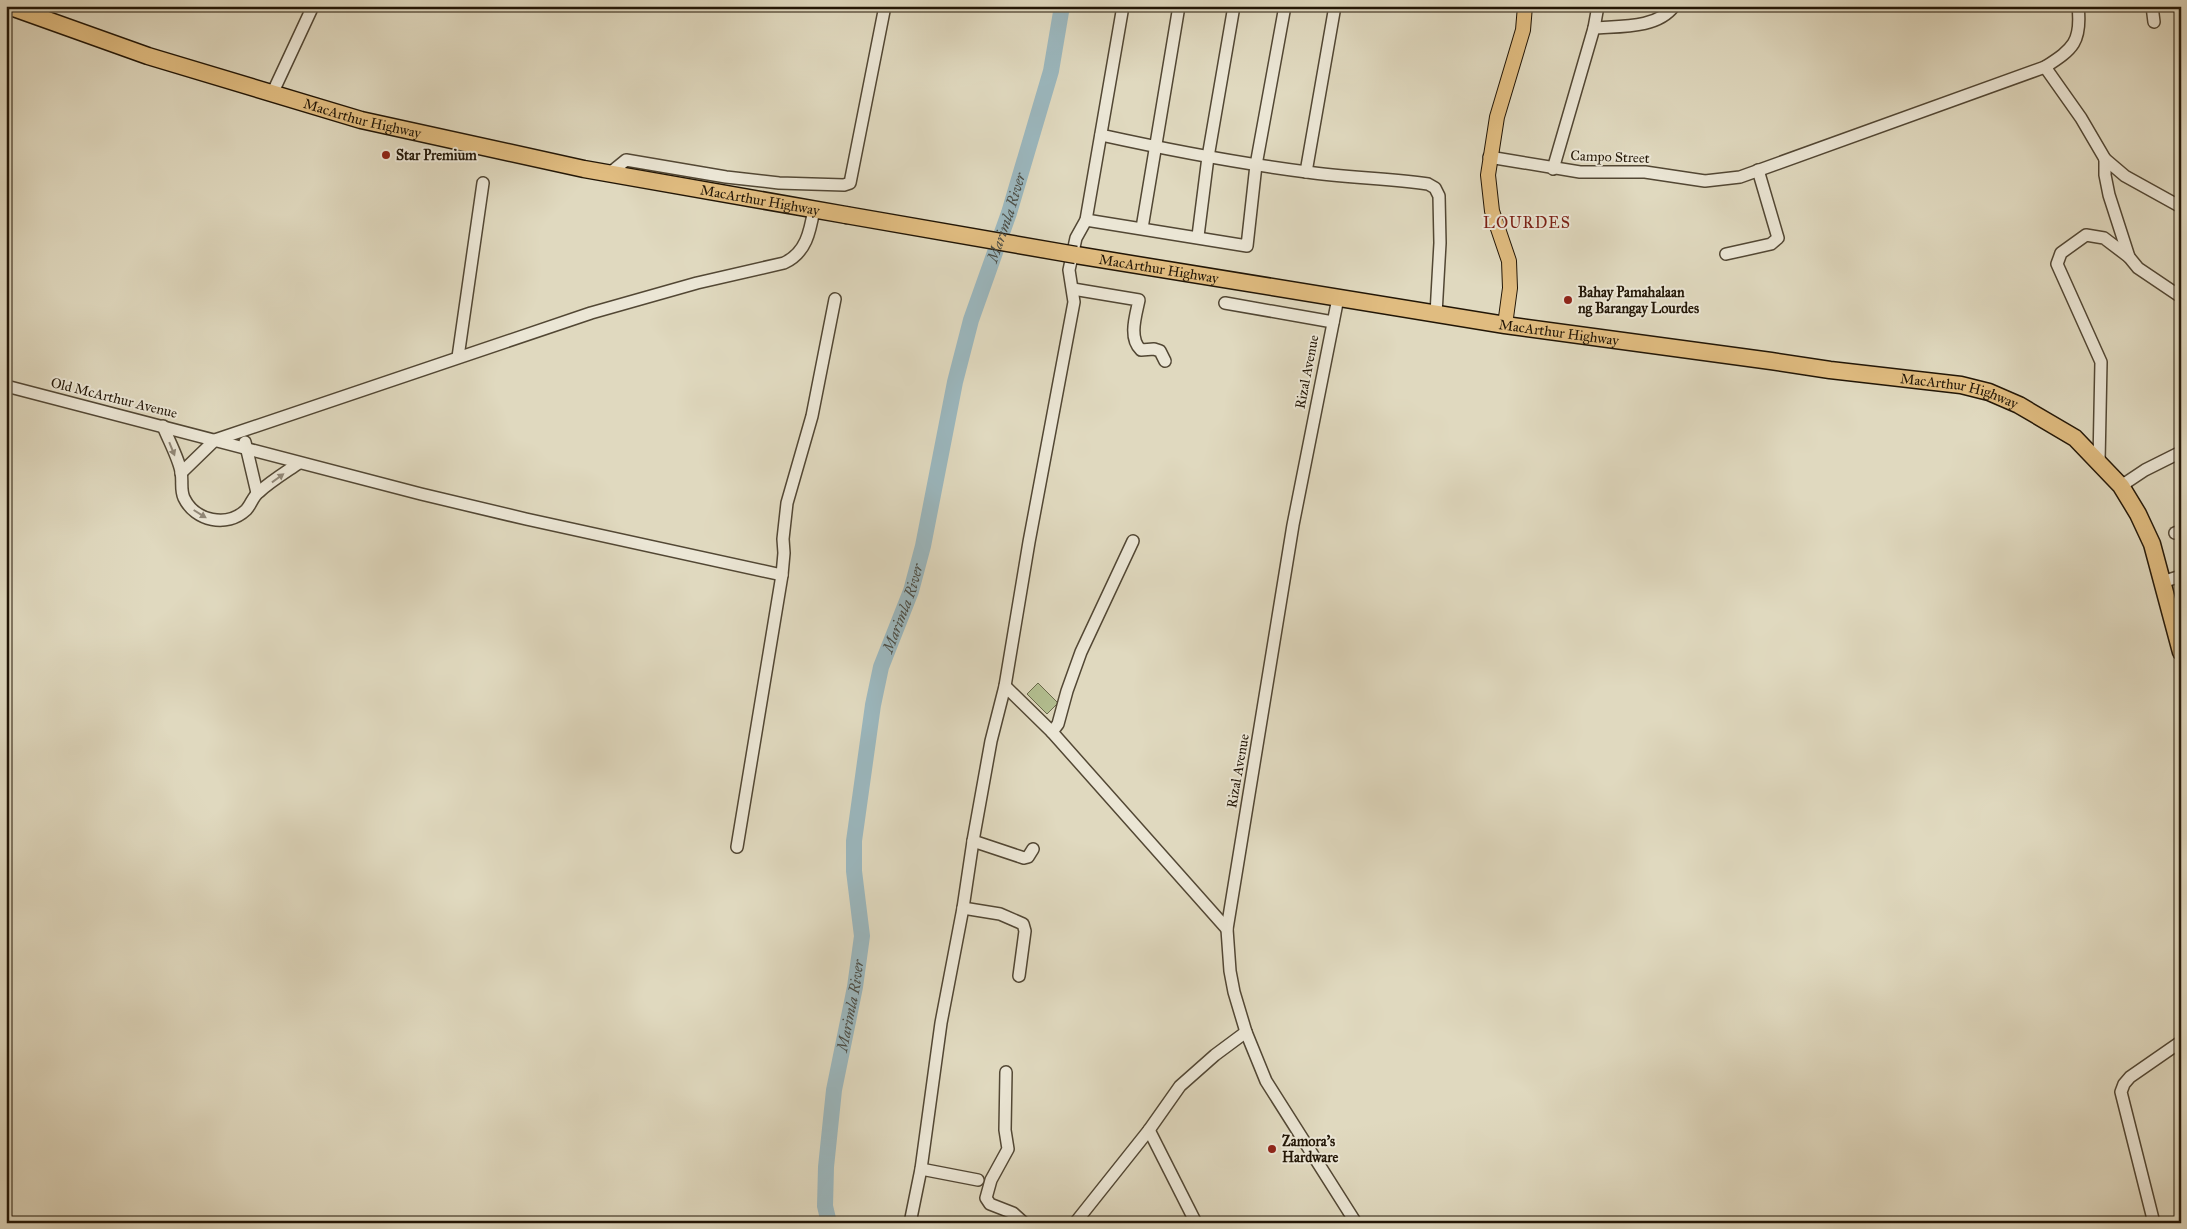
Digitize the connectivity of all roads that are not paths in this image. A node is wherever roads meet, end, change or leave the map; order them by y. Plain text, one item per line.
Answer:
1 (8, 6) edge
2 (313, 6) edge
3 (886, 6) edge
4 (1124, 6) edge
5 (1179, 6) edge
6 (1234, 6) edge
7 (1284, 6) edge
8 (1336, 6) edge
9 (1525, 6) edge
10 (1598, 6) edge
11 (1674, 6) edge
12 (2152, 6) edge
13 (2080, 9) edge
14 (2154, 22) dead end
15 (1594, 28) junction
16 (2045, 66) junction
17 (272, 94) junction
18 (1100, 135) junction
19 (1157, 148) junction
20 (1208, 157) junction
21 (1489, 158) junction
22 (2105, 159) junction
23 (1256, 165) junction
24 (1553, 169) junction
25 (1758, 170) junction
26 (1306, 172) junction
27 (610, 173) junction
28 (483, 183) dead end
29 (2181, 207) edge
30 (814, 209) junction
31 (1086, 220) junction
32 (1142, 228) junction
33 (1198, 236) junction
34 (1726, 254) dead end
35 (2129, 258) junction
36 (1073, 288) junction
37 (2181, 297) edge
38 (1338, 298) junction
39 (835, 299) dead end
40 (1225, 303) dead end
41 (1436, 314) junction
42 (1333, 322) junction
43 (1505, 325) junction
44 (458, 357) junction
45 (1165, 361) dead end
46 (6, 386) edge
47 (163, 426) junction
48 (242, 431) junction
49 (215, 440) junction
50 (246, 448) junction
51 (2181, 452) edge
52 (2099, 462) junction
53 (299, 463) junction
54 (181, 473) junction
55 (2121, 486) junction
56 (257, 493) junction
57 (1133, 541) dead end
58 (782, 575) junction
59 (2181, 576) edge
60 (2162, 582) junction
61 (2181, 652) edge
62 (1005, 686) junction
63 (1052, 732) junction
64 (973, 842) junction
65 (737, 847) dead end
66 (1033, 849) dead end
67 (963, 908) junction
68 (1227, 929) junction
69 (1019, 976) dead end
70 (1246, 1032) junction
71 (2180, 1044) edge
72 (1006, 1072) dead end
73 (1149, 1130) junction
74 (921, 1169) junction
75 (978, 1180) dead end
76 (910, 1223) edge
77 (1024, 1223) edge
78 (1075, 1223) edge
79 (1196, 1223) edge
80 (1356, 1223) edge
81 (2154, 1223) edge

1 - 17 highway, MacArthur Highway
2 - 17 street
3 - 27 street
4 - 18 street
5 - 19 street
6 - 20 street
7 - 23 street
8 - 26 street
9 - 21 main road
10 - 15 street
11 - 15 street
12 - 14 street
13 - 16 street, Campo Street
15 - 24 street
16 - 22 street
16 - 25 street, Campo Street
17 - 27 highway, MacArthur Highway
18 - 19 street
18 - 31 street
19 - 20 street
19 - 32 street
20 - 23 street
20 - 33 street
21 - 24 street, Campo Street
21 - 43 main road
22 - 29 street
22 - 35 street
23 - 26 street
23 - 33 street
24 - 25 street, Campo Street
25 - 34 street
26 - 41 street
27 - 30 highway, MacArthur Highway
28 - 44 street
30 - 38 highway, MacArthur Highway, bridge
30 - 44 street
31 - 32 street
31 - 36 street
32 - 33 street
35 - 37 street
35 - 52 street
36 - 45 street
36 - 62 street
38 - 41 highway, MacArthur Highway
38 - 42 street, Rizal Avenue
39 - 58 street
40 - 42 street
41 - 43 highway, MacArthur Highway
42 - 68 street, Rizal Avenue
43 - 52 highway, MacArthur Highway
44 - 48 street
46 - 47 street, Old McArthur Avenue
47 - 49 street, Old McArthur Avenue
47 -> 54 street
48 - 49 street
48 - 50 street
49 - 50 street
49 - 54 street
50 - 53 street
50 - 56 street
51 - 55 street
52 - 55 highway, MacArthur Highway
56 -> 53 street
53 - 58 street
54 -> 56 street
55 - 60 highway, MacArthur Highway
57 - 63 street
58 - 65 street
59 - 60 street
60 - 61 highway, MacArthur Highway
62 - 63 street
62 - 64 street
63 - 68 street
64 - 66 street
64 - 67 street
67 - 69 street
67 - 74 street
68 - 70 street, Rizal Avenue
70 - 73 street
70 - 80 street, Rizal Avenue
71 - 81 street
72 - 77 street
73 - 78 street
73 - 79 street
74 - 75 street
74 - 76 street

